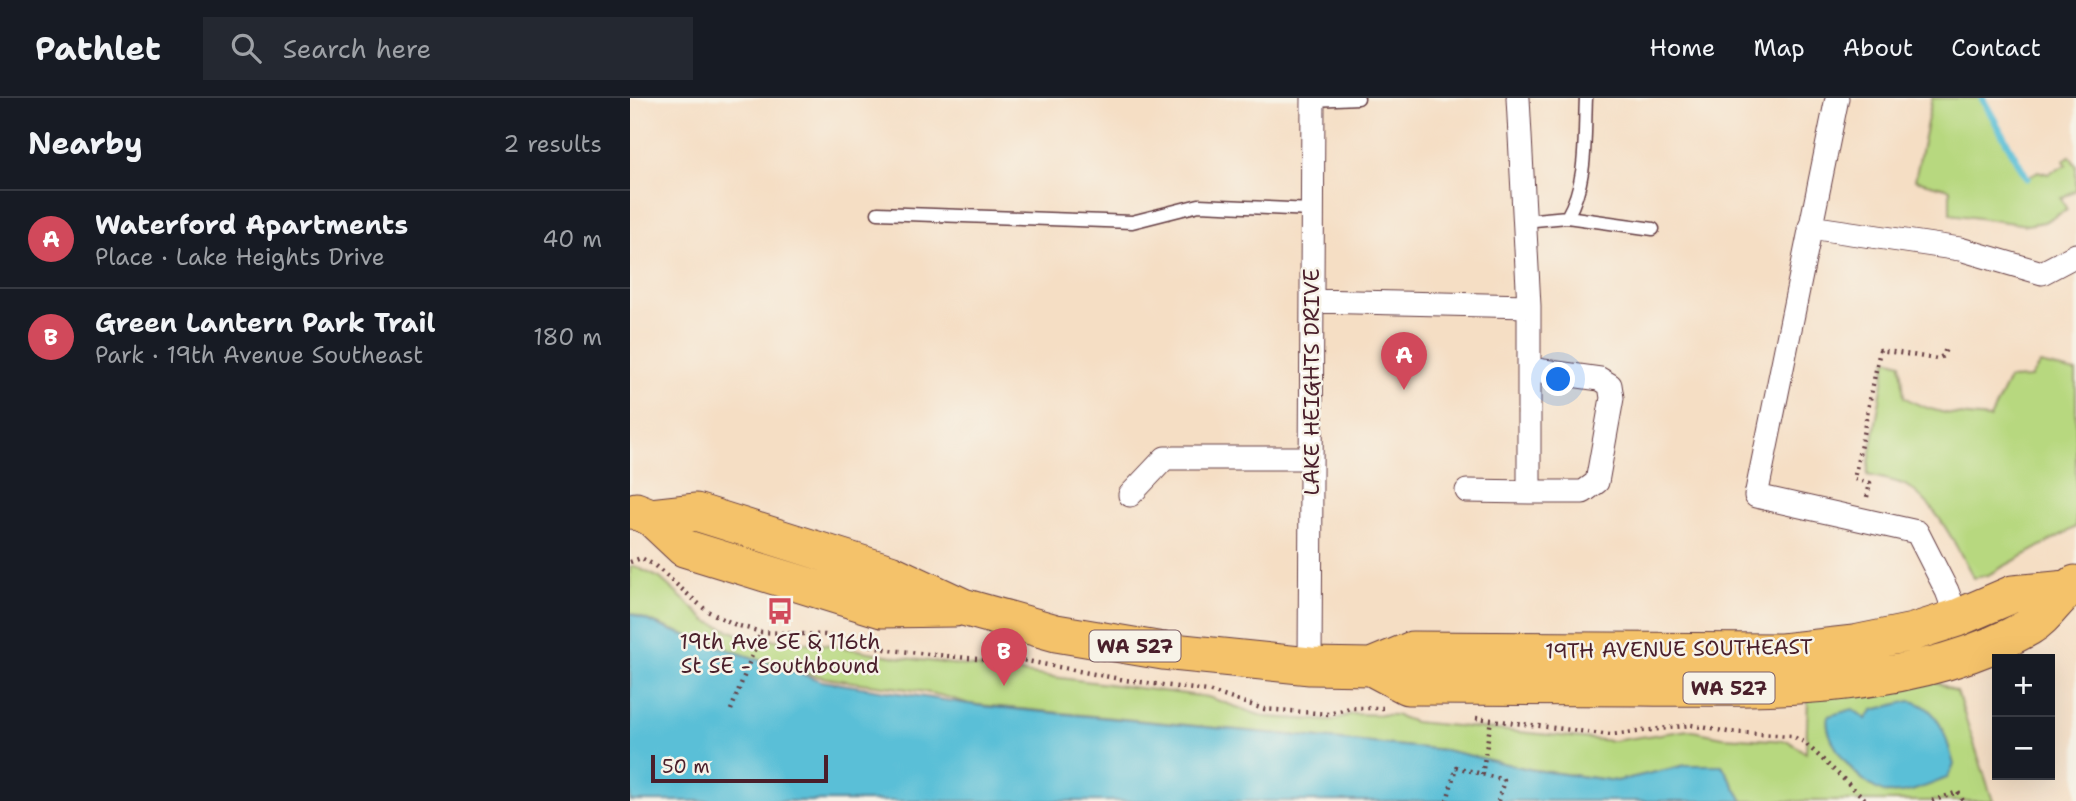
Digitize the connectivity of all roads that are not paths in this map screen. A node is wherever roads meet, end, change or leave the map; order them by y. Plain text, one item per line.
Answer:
1 (1358, 98) edge
2 (1518, 98) edge
3 (1586, 98) edge
4 (1837, 98) edge
5 (1313, 99) edge
6 (1312, 210) junction
7 (878, 213) dead end
8 (1567, 217) junction
9 (1524, 221) junction
10 (1810, 228) junction
11 (1653, 229) dead end
12 (2076, 255) edge
13 (1312, 301) junction
14 (1529, 306) junction
15 (1529, 369) junction
16 (1311, 458) junction
17 (1467, 491) dead end
18 (1529, 492) junction
19 (1130, 495) dead end
20 (641, 513) edge
21 (2071, 587) edge
22 (1957, 618) junction
23 (1310, 666) junction
24 (1371, 667) junction

1 - 5 lane
2 - 9 street
3 - 8 lane
4 - 10 street
5 - 6 street, LAKE HEIGHTS DRIVE
6 - 7 lane
6 - 13 street, LAKE HEIGHTS DRIVE
8 - 9 lane
8 - 11 lane
9 - 14 street
10 - 12 street
10 - 22 street
13 - 14 street
13 - 16 street, LAKE HEIGHTS DRIVE
14 - 15 street
15 - 18 street
15 - 18 street
16 - 19 street
16 - 23 street, LAKE HEIGHTS DRIVE
17 - 18 street
20 - 23 main road, 19TH AVENUE SOUTHEAST / WA 527
21 - 22 main road, 19TH AVENUE SOUTHEAST / WA 527
21 - 24 main road, 19TH AVENUE SOUTHEAST / WA 527
22 - 24 main road, 19TH AVENUE SOUTHEAST / WA 527
23 - 24 main road, 19TH AVENUE SOUTHEAST / WA 527

